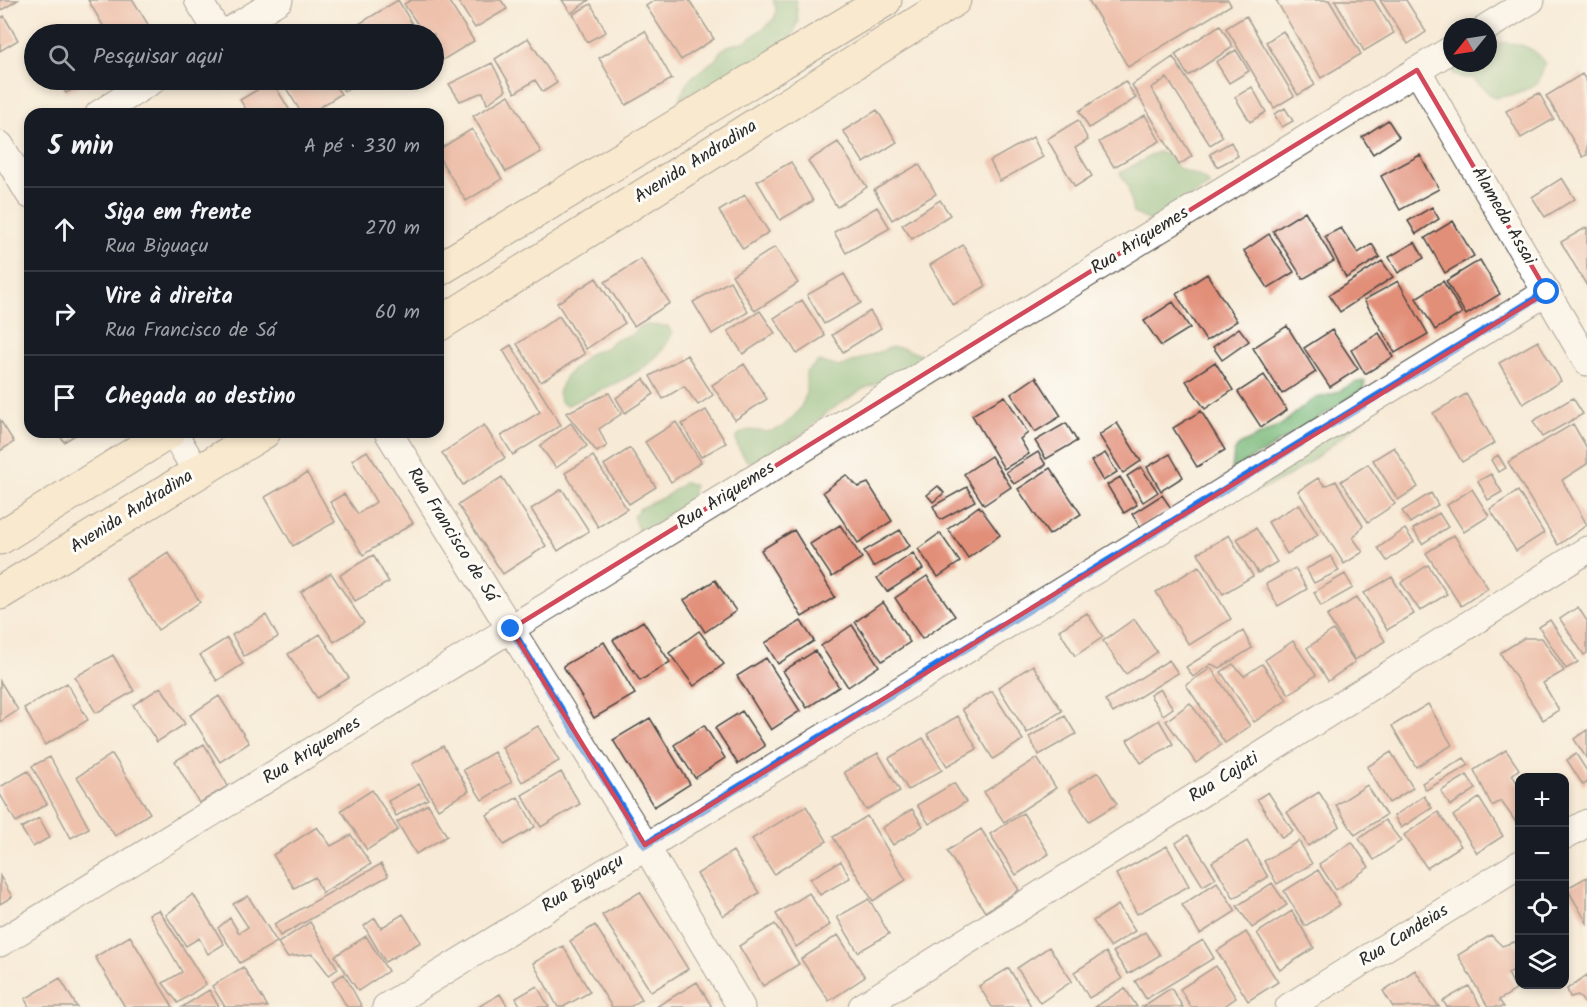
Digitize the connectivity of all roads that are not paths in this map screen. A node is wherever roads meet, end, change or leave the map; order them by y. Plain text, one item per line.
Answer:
1 (198, 0) edge
2 (279, 0) edge
3 (885, 0) edge
4 (954, 0) edge
5 (1531, 0) edge
6 (1497, 21) edge
7 (213, 24) edge
8 (240, 24) edge
9 (905, 31) junction
10 (1443, 54) edge
11 (1417, 70) junction
12 (137, 90) edge
13 (109, 108) edge
14 (0, 145) edge
15 (15, 167) edge
16 (24, 184) edge
17 (444, 266) edge
18 (1547, 292) junction
19 (444, 321) edge
20 (1587, 362) edge
21 (161, 438) edge
22 (175, 438) edge
23 (254, 438) edge
24 (392, 438) edge
25 (197, 472) junction
26 (0, 538) edge
27 (1587, 550) edge
28 (0, 594) edge
29 (511, 629) junction
30 (1587, 823) edge
31 (1569, 834) edge
32 (645, 845) junction
33 (1515, 867) edge
34 (0, 943) edge
35 (386, 1007) edge
36 (741, 1007) edge
37 (862, 1007) edge
38 (1289, 1007) edge

1 - 7 street
2 - 8 street
3 - 9 main road
3 - 17 main road
4 - 9 main road, Avenida Andradina
5 - 6 street
9 - 19 main road, Avenida Andradina
10 - 11 street, Rua Ariquemes
11 - 18 street, Alameda Assai
11 - 29 street, Rua Ariquemes
12 - 13 street
14 - 15 street
15 - 16 street
18 - 20 street, Alameda Assai
18 - 32 street, Rua Biguaçu
21 - 26 main road
22 - 25 street
23 - 25 main road, Avenida Andradina
24 - 29 street, Rua Francisco de Sá
25 - 28 main road, Avenida Andradina
27 - 37 street, Rua Cajati
29 - 32 street, Rua Francisco de Sá
29 - 34 street, Rua Ariquemes
30 - 31 street
32 - 35 street, Rua Biguaçu
32 - 36 street, Rua Francisco de Sá
33 - 38 street, Rua Candeias

